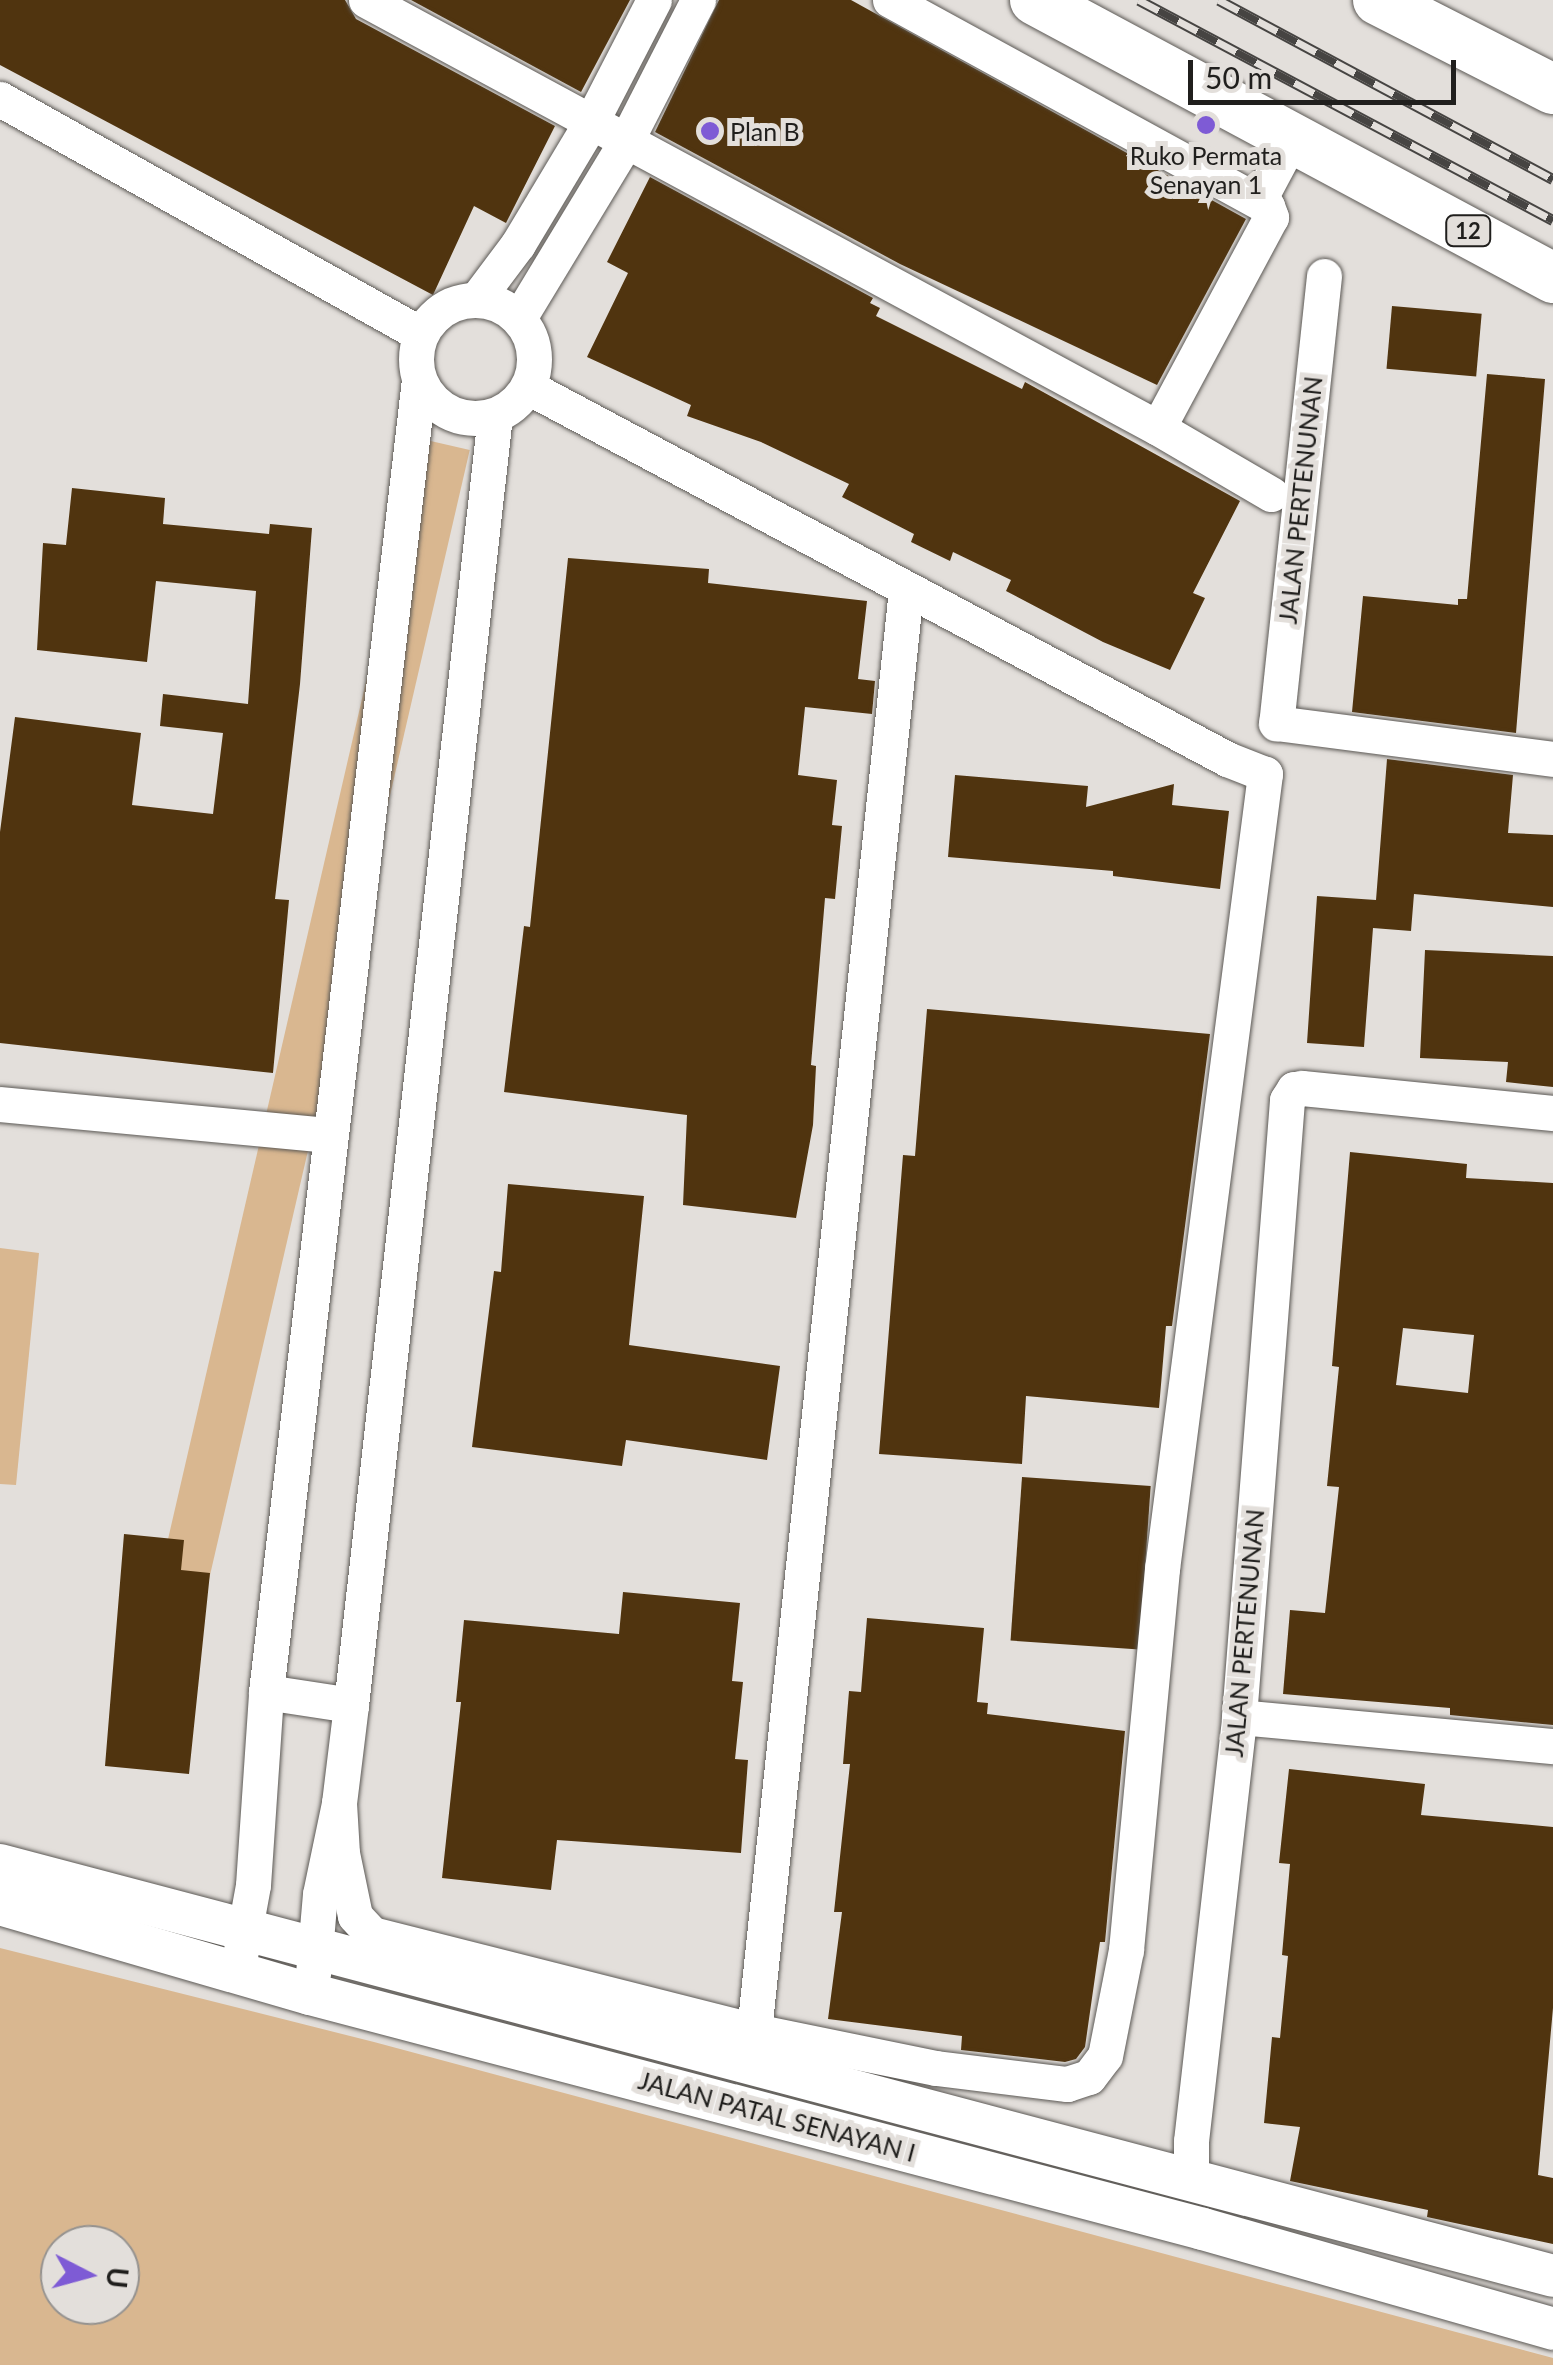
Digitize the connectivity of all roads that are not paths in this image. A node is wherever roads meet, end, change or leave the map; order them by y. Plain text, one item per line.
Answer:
1 (366, 0) edge
2 (654, 0) edge
3 (698, 0) edge
4 (890, 0) edge
5 (1036, 0) edge
6 (1378, 0) edge
7 (1547, 74) edge
8 (0, 101) edge
9 (592, 122) junction
10 (1293, 136) junction
11 (626, 141) junction
12 (1260, 198) junction
13 (1324, 276) dead end
14 (1553, 278) edge
15 (476, 300) junction
16 (519, 318) junction
17 (421, 334) junction
18 (419, 380) junction
19 (528, 387) junction
20 (495, 416) junction
21 (1158, 428) junction
22 (1271, 494) dead end
23 (906, 590) junction
24 (1553, 759) edge
25 (0, 1104) edge
26 (1553, 1113) edge
27 (331, 1135) junction
28 (266, 1692) junction
29 (351, 1705) junction
30 (1239, 1717) junction
31 (1553, 1746) edge
32 (339, 1802) junction
33 (0, 1865) edge
34 (0, 1904) edge
35 (316, 1950) junction
36 (241, 1952) junction
37 (310, 1994) junction
38 (754, 2031) junction
39 (1192, 2178) junction
40 (1553, 2276) edge
41 (1553, 2329) edge

1 - 9 street
2 - 9 street
3 - 11 street
4 - 12 street
5 - 10 highway, 12
6 - 7 highway
8 - 17 street
9 - 11 street
9 - 15 street
10 - 12 street
10 - 14 highway, 12
11 - 16 street
11 - 21 street
12 - 21 street
13 - 24 street, JALAN PERTENUNAN
15 - 16 street
15 - 17 street
16 - 19 street
17 - 18 street
18 - 20 street
18 - 27 street
19 - 20 street
19 - 23 street
20 - 29 street
21 - 22 street
23 - 38 street
23 - 38 street
25 - 27 street
26 - 30 street, JALAN PERTENUNAN
27 - 28 street
28 - 29 street
28 - 36 street
29 - 32 street
30 - 31 street
30 - 39 street, JALAN PERTENUNAN
32 - 35 street
32 - 38 street
33 - 36 main road, JALAN PATAL SENAYAN I
34 - 36 main road, JALAN PATAL SENAYAN I
35 - 36 main road, JALAN PATAL SENAYAN I
35 - 37 street
35 - 39 main road, JALAN PATAL SENAYAN I
36 - 37 main road, JALAN PATAL SENAYAN I
37 - 41 main road, JALAN PATAL SENAYAN I
39 - 40 main road, JALAN PATAL SENAYAN I

